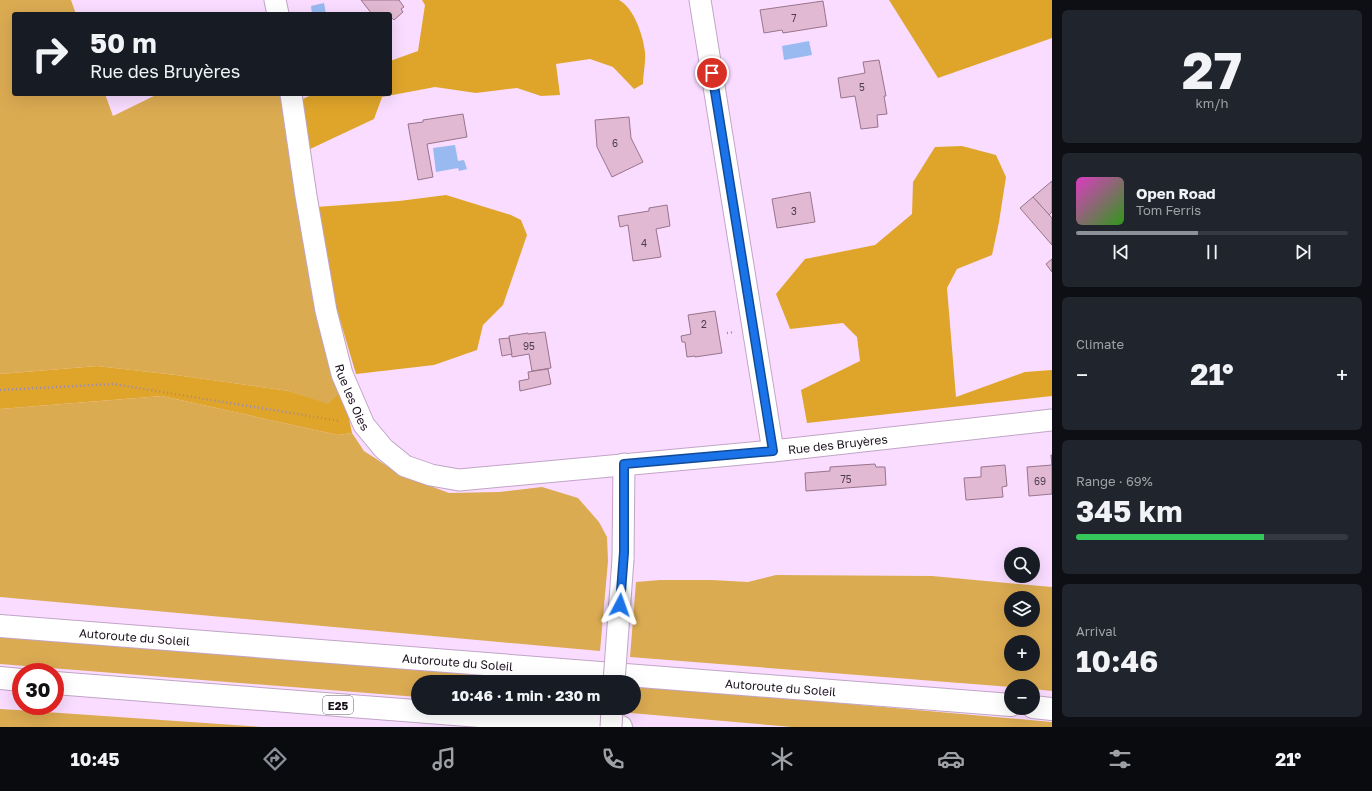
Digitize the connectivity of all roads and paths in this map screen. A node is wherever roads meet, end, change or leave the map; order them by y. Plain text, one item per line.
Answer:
1 (275, 0) edge
2 (700, 0) edge
3 (278, 12) edge
4 (291, 96) edge
5 (0, 390) edge
6 (1052, 420) edge
7 (364, 424) junction
8 (773, 451) junction
9 (624, 464) junction
10 (0, 626) edge
11 (615, 675) edge
12 (0, 678) edge
13 (12, 679) edge
14 (64, 684) edge
15 (1004, 704) edge
16 (1040, 708) edge
17 (1052, 709) edge
18 (612, 715) edge
19 (611, 727) edge
20 (621, 727) edge

1 - 3 street
2 - 8 street
4 - 7 street, Rue les Oies
5 - 7 path
6 - 8 street, Rue des Bruyères
7 - 9 street, Rue les Oies
8 - 9 street, Rue des Bruyères
9 - 11 street, bridge
10 - 15 highway, Autoroute du Soleil
12 - 13 highway
14 - 20 highway, E25
16 - 17 highway
18 - 19 street, bridge

